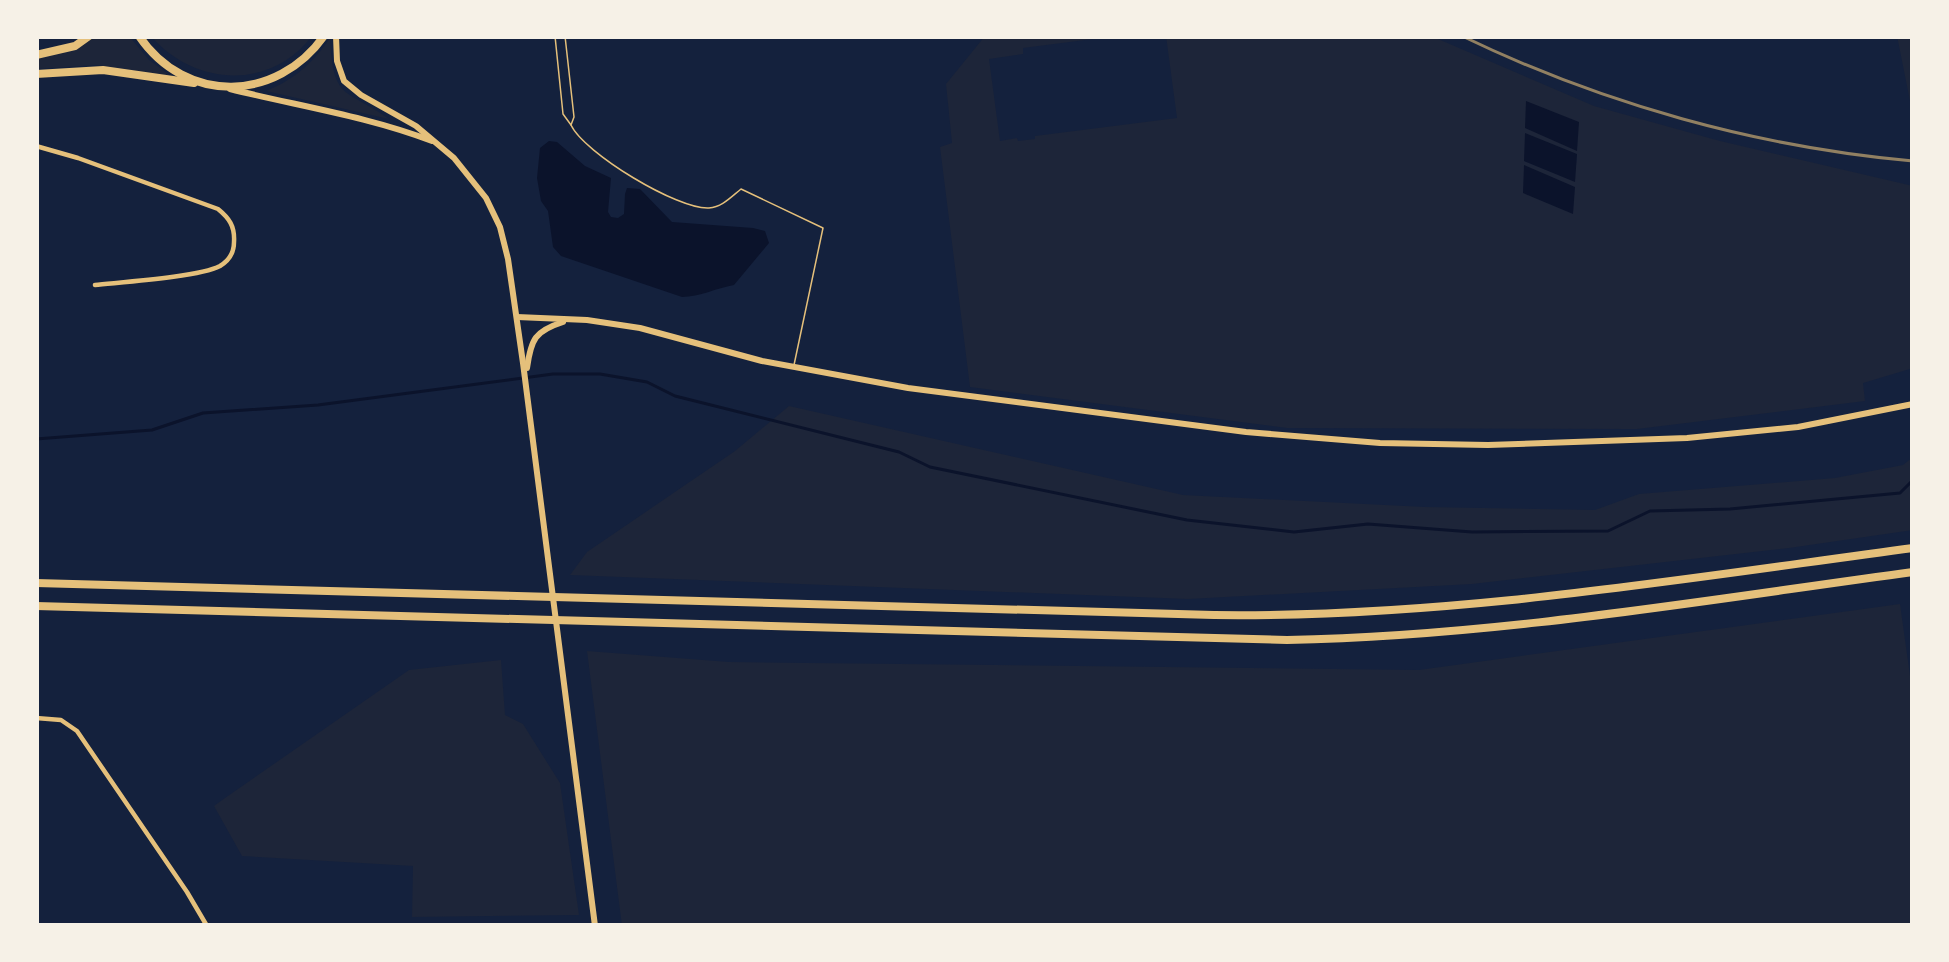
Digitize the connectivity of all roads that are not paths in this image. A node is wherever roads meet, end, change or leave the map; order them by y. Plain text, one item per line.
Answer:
1 (89, 36) edge
2 (140, 36) edge
3 (324, 36) edge
4 (336, 36) edge
5 (555, 36) edge
6 (565, 36) edge
7 (36, 55) edge
8 (36, 74) edge
9 (201, 84) junction
10 (226, 88) junction
11 (571, 125) junction
12 (437, 143) junction
13 (36, 146) edge
14 (95, 286) dead end
15 (517, 317) junction
16 (570, 320) junction
17 (526, 361) junction
18 (794, 368) junction
19 (1913, 404) edge
20 (1913, 548) edge
21 (1913, 572) edge
22 (36, 583) edge
23 (36, 606) edge
24 (36, 718) edge
25 (207, 926) edge
26 (595, 926) edge

1 - 7 main road
2 - 9 main road
3 - 10 main road
4 - 12 street
5 - 11 lane
6 - 11 lane
8 - 9 main road
9 - 10 main road
10 - 12 street
11 - 18 lane
12 - 15 street
13 - 14 street
15 - 16 street
15 - 17 street
16 - 17 street
16 - 18 street
17 - 26 street
18 - 19 street
20 - 22 main road
21 - 23 main road
24 - 25 street

